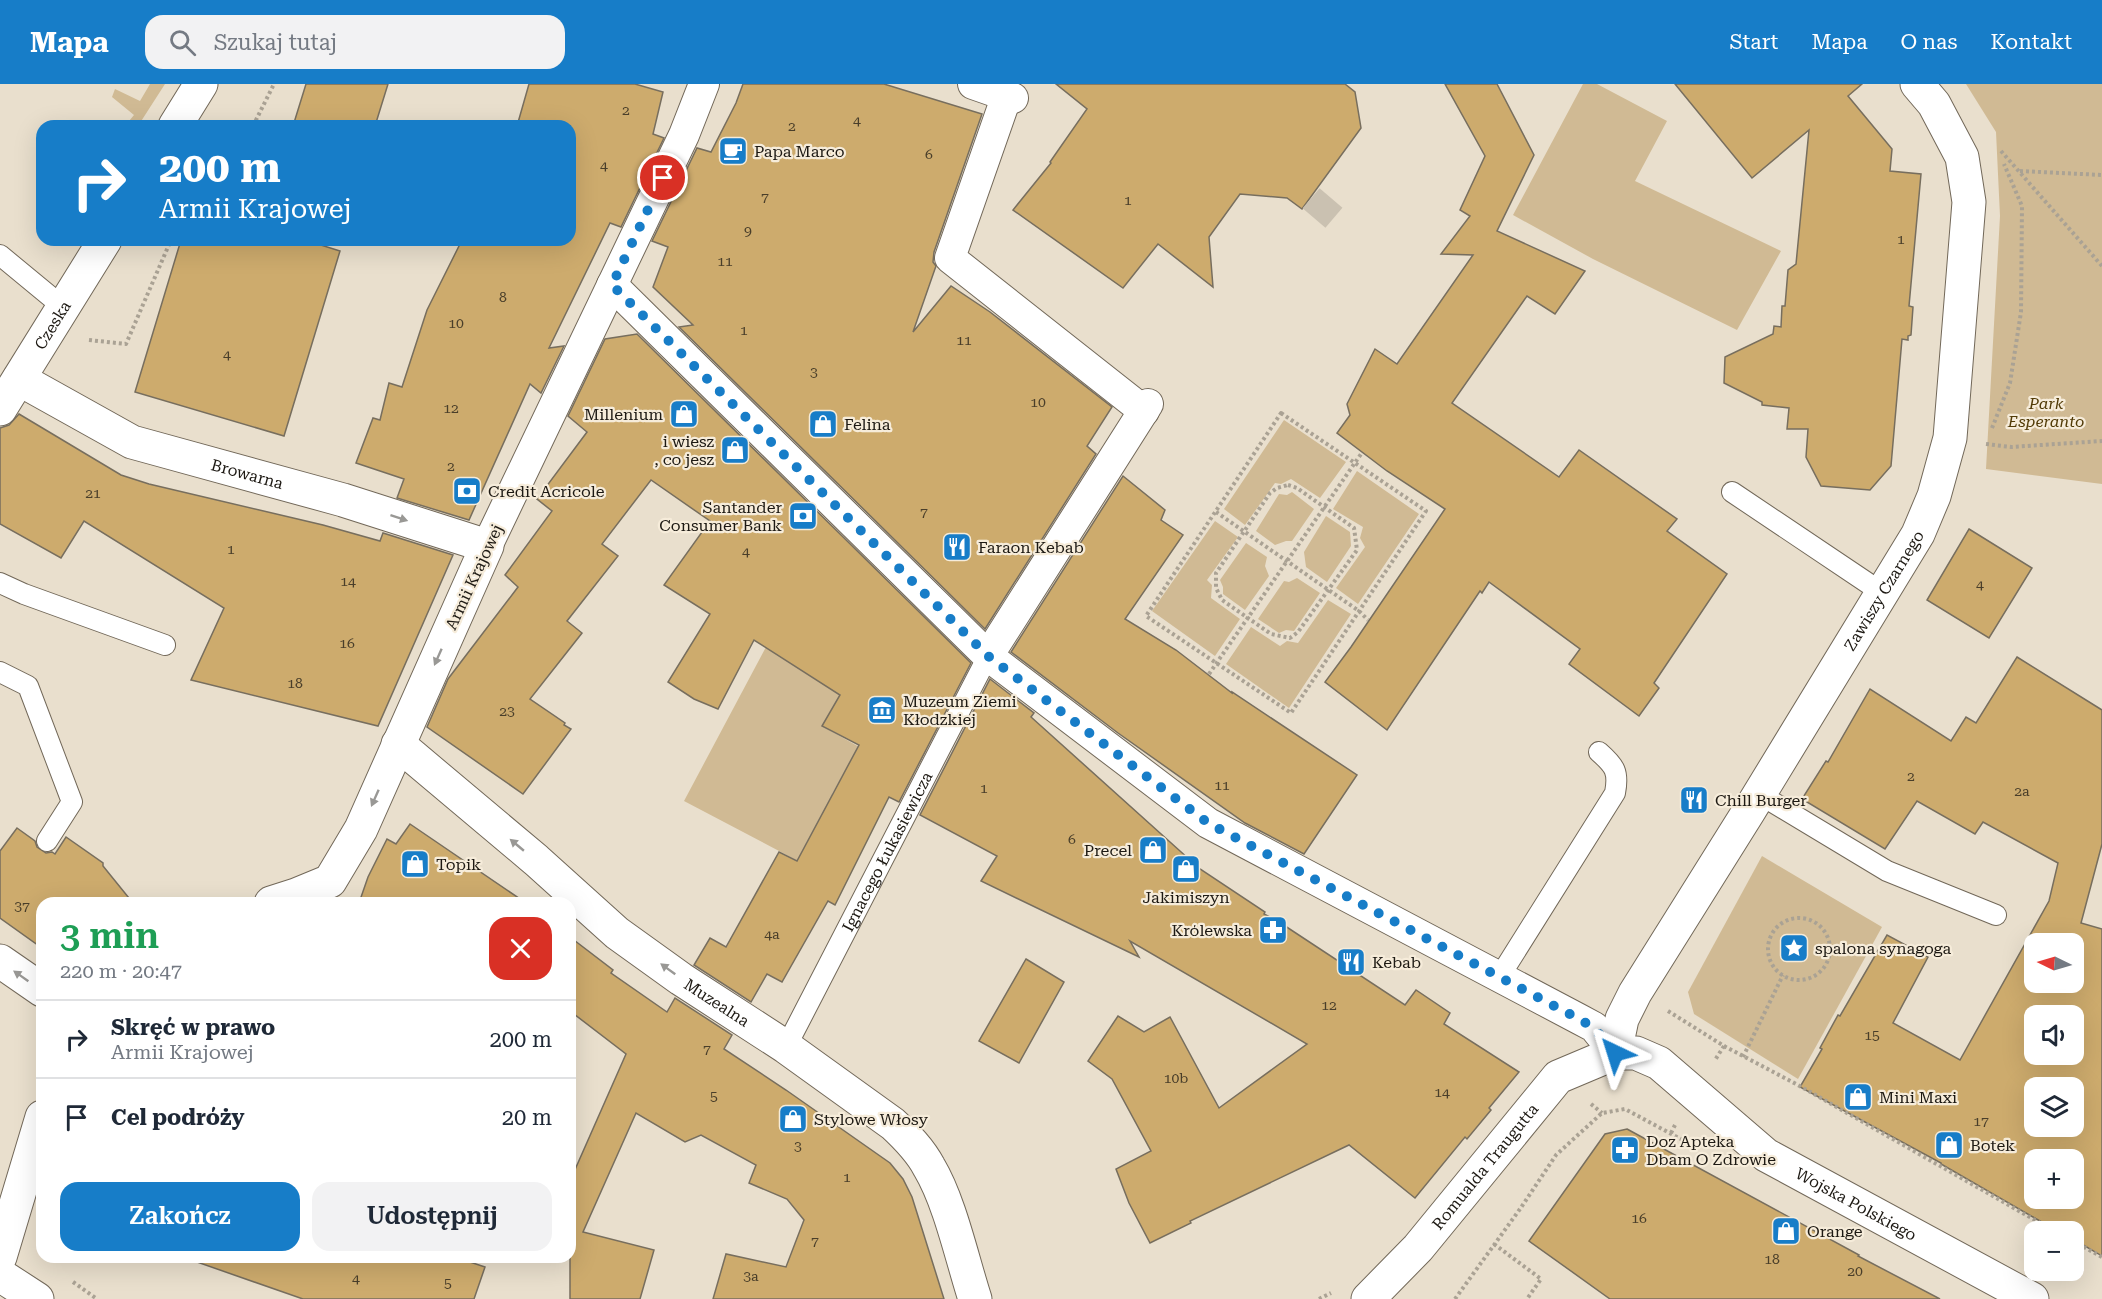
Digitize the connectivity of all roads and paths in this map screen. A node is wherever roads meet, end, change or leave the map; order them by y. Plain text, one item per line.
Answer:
1 (201, 84) edge
2 (274, 84) edge
3 (704, 84) edge
4 (973, 84) edge
5 (1917, 84) edge
6 (1008, 93) edge
7 (179, 120) edge
8 (256, 120) edge
9 (1997, 146) dead end
10 (2019, 171) junction
11 (2102, 175) edge
12 (101, 246) edge
13 (168, 246) edge
14 (0, 255) edge
15 (2102, 266) edge
16 (612, 285) junction
17 (55, 320) junction
18 (19, 379) junction
19 (0, 409) edge
20 (2102, 441) edge
21 (2011, 447) dead end
22 (1361, 454) dead end
23 (1354, 462) junction
24 (1732, 492) dead end
25 (1323, 506) junction
26 (1216, 512) junction
27 (1245, 531) junction
28 (487, 546) junction
29 (1287, 560) junction
30 (0, 583) edge
31 (1329, 589) junction
32 (1881, 592) junction
33 (1359, 611) junction
34 (1247, 617) junction
35 (1368, 620) dead end
36 (165, 645) dead end
37 (988, 656) junction
38 (1216, 663) junction
39 (0, 672) edge
40 (1209, 674) dead end
41 (398, 744) junction
42 (1599, 752) dead end
43 (1759, 794) junction
44 (47, 841) dead end
45 (290, 897) edge
46 (1996, 915) dead end
47 (0, 961) edge
48 (1783, 975) junction
49 (1500, 976) junction
50 (36, 986) edge
51 (1724, 1046) dead end
52 (786, 1047) junction
53 (1615, 1053) junction
54 (1743, 1057) junction
55 (1558, 1077) junction
56 (1602, 1113) junction
57 (1671, 1133) dead end
58 (36, 1137) edge
59 (2037, 1221) edge
60 (1494, 1244) junction
61 (2084, 1247) edge
62 (0, 1257) edge
63 (2102, 1257) edge
64 (0, 1275) edge
65 (2033, 1298) edge
66 (37, 1299) edge
67 (975, 1299) edge
68 (1368, 1299) edge
69 (1455, 1299) edge
70 (1527, 1299) edge

1 - 7 street
2 - 8 path
3 - 16 street, Armii Krajowej
4 - 6 street
5 - 32 street, Zawiszy Czarnego
6 - 37 street
9 - 10 path
10 - 11 path
10 - 15 path
12 - 17 street, Czeska
13 - 17 path
14 - 17 lane
16 - 28 street, Armii Krajowej
16 - 37 street
17 - 18 street, Czeska
18 - 19 street, Czeska
18 -> 28 street, Browarna
20 - 21 path
22 - 23 path
23 - 25 path
23 - 26 path
23 - 33 path
24 - 32 lane
25 - 27 path
25 - 29 path
25 - 31 path
26 - 27 path
26 - 38 path
27 - 29 path
27 - 34 path
28 -> 41 street, Armii Krajowej
29 - 31 path
29 - 34 path
30 - 36 lane
31 - 33 path
31 - 34 path
32 - 43 street, Zawiszy Czarnego
33 - 35 path
33 - 38 path
34 - 38 path
37 - 49 street
37 - 52 lane, Ignacego Łukasiewicza
38 - 40 path
39 - 44 lane
41 -> 45 street, Armii Krajowej
52 -> 41 street, Muzealna
42 - 49 lane
43 - 46 lane
43 - 53 street, Zawiszy Czarnego
50 -> 47 street
48 - 48 path
48 - 54 path
49 - 53 street
51 - 54 path
52 - 67 street, Muzealna
53 - 55 street, Romualda Traugutta
53 - 65 street, Wojska Polskiego
54 - 59 path
55 - 56 path
55 - 68 street, Romualda Traugutta
56 - 57 path
56 - 60 path
58 - 62 street
60 - 69 path
60 - 70 path
61 - 63 path
64 - 66 street

